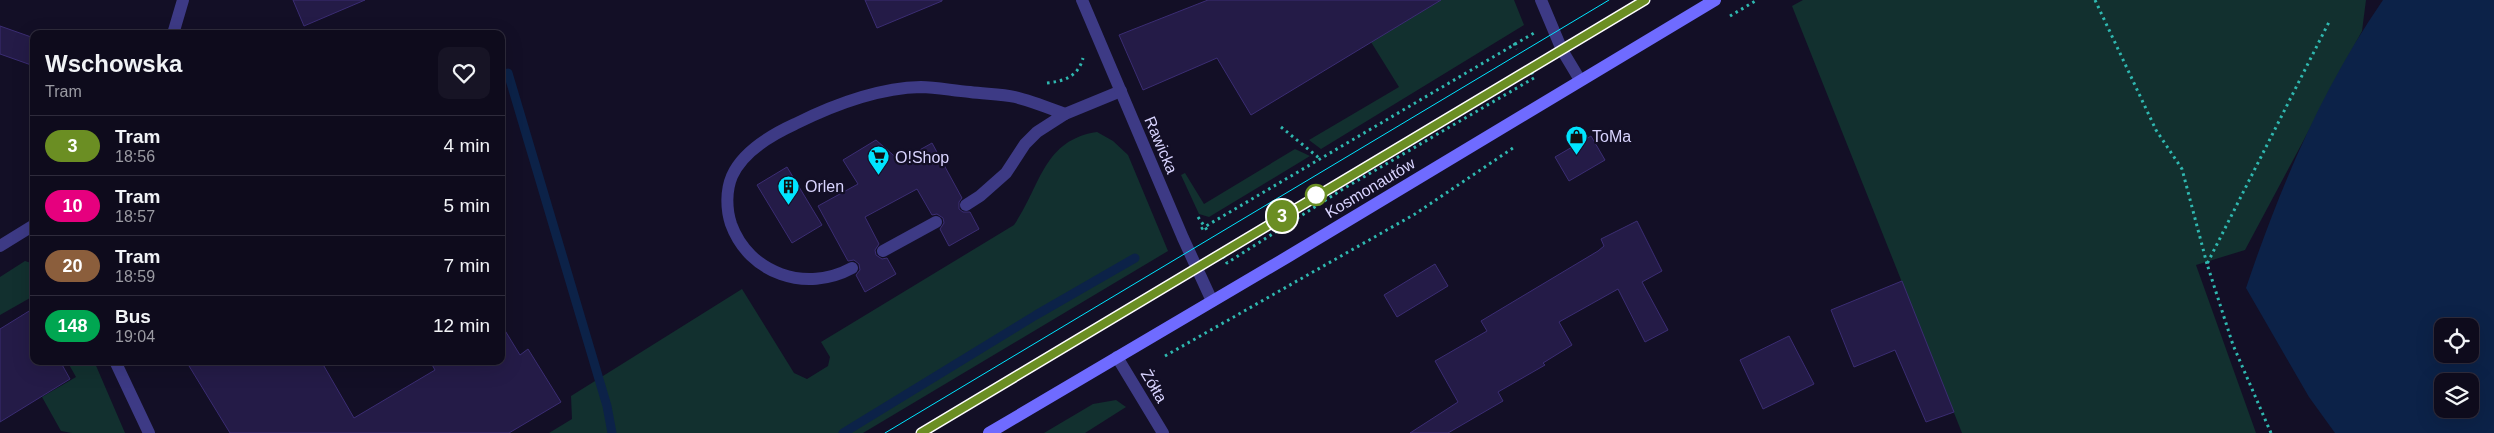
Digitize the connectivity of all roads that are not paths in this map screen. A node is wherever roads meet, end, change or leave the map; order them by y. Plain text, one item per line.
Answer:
1 (183, 0) edge
2 (1082, 0) edge
3 (1541, 0) edge
4 (1715, 0) edge
5 (174, 30) edge
6 (1580, 80) junction
7 (1121, 91) junction
8 (1065, 114) junction
9 (966, 205) dead end
10 (936, 222) dead end
11 (30, 227) edge
12 (0, 246) edge
13 (883, 251) dead end
14 (852, 268) dead end
15 (1212, 301) junction
16 (1117, 357) junction
17 (117, 365) edge
18 (149, 433) edge
19 (989, 433) edge
20 (1163, 433) edge

1 - 5 street
2 - 7 street, Rawicka
3 - 6 street
4 - 6 main road, Kosmonautów
6 - 15 main road, Kosmonautów
7 - 8 street
7 - 15 street, Rawicka
8 - 9 street
8 - 14 street
10 - 13 street
11 - 12 street
15 - 16 main road, Kosmonautów
16 - 19 main road, Kosmonautów
16 - 20 street, Żółta
17 - 18 street

